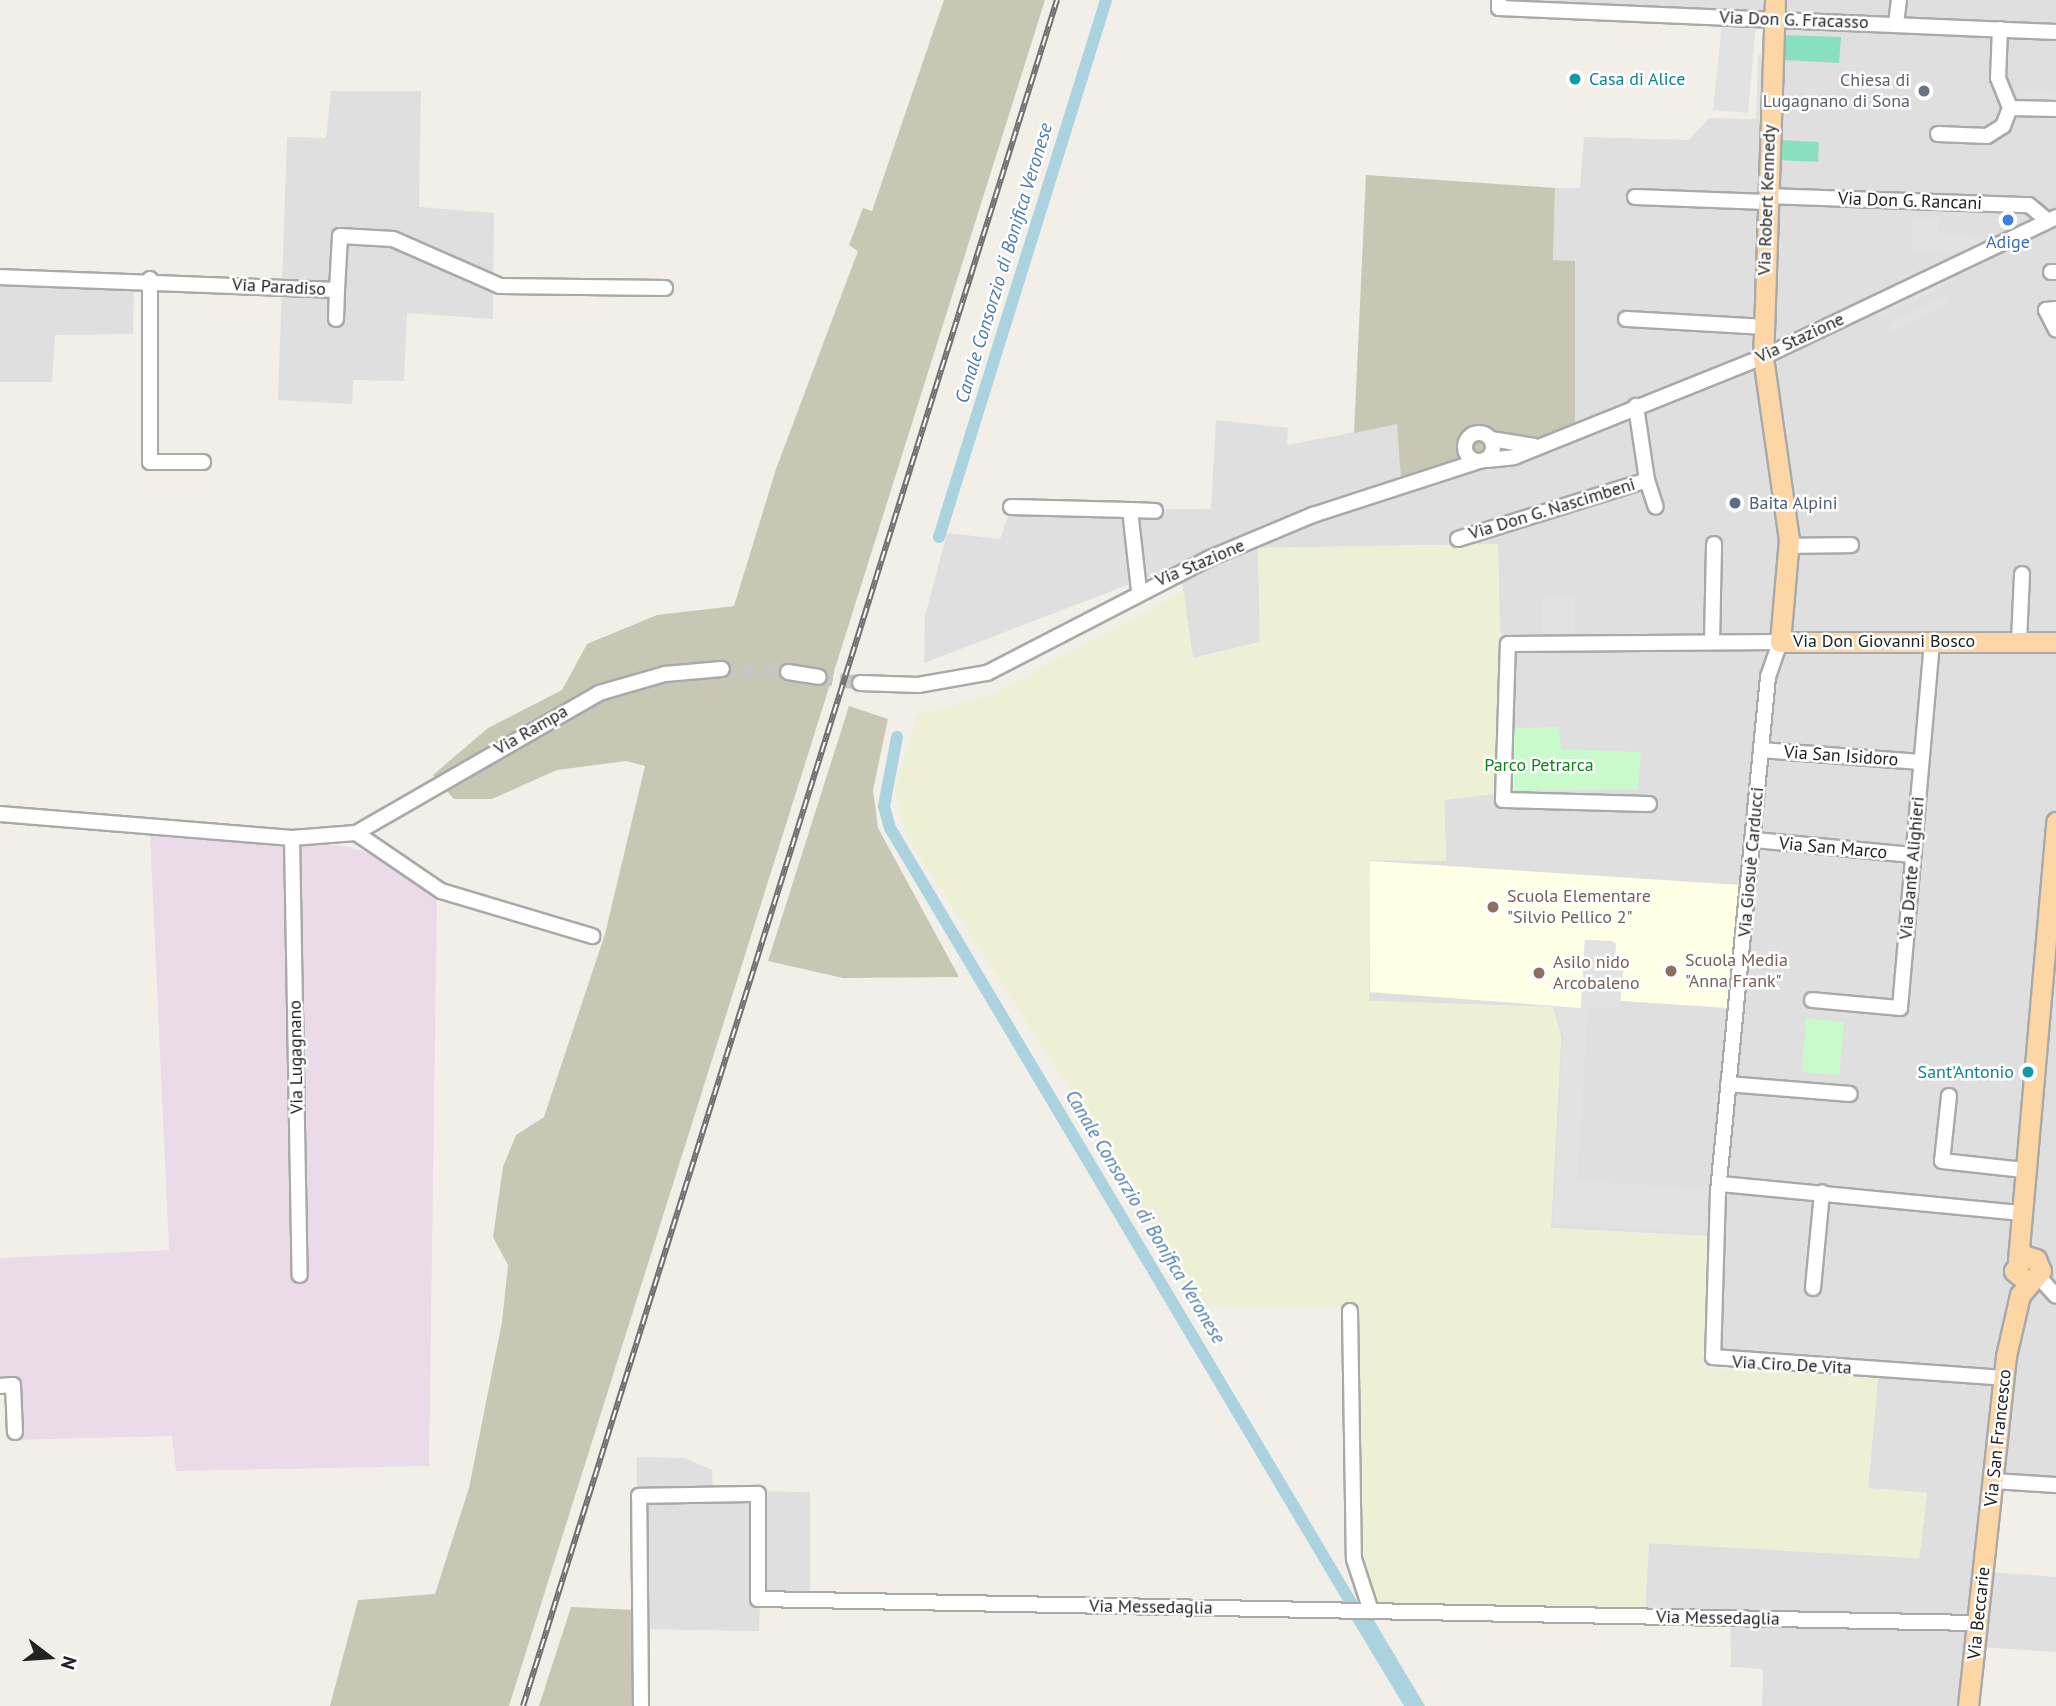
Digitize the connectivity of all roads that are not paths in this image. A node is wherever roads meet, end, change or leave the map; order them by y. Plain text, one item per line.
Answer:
1 (1899, 0) edge
2 (1499, 4) edge
3 (1775, 10) edge
4 (1896, 24) junction
5 (2000, 29) junction
6 (2056, 32) edge
7 (2010, 108) junction
8 (2056, 109) edge
9 (1938, 134) dead end
10 (1635, 197) dead end
11 (1766, 199) junction
12 (2051, 219) edge
13 (0, 277) edge
14 (150, 279) junction
15 (665, 288) dead end
16 (337, 290) junction
17 (2056, 309) edge
18 (336, 319) dead end
19 (1626, 319) dead end
20 (1763, 327) junction
21 (2056, 330) edge
22 (1763, 357) junction
23 (1636, 406) junction
24 (1491, 439) junction
25 (1539, 446) junction
26 (1465, 447) junction
27 (1481, 461) junction
28 (203, 462) dead end
29 (1426, 478) junction
30 (1647, 480) junction
31 (1656, 507) dead end
32 (1011, 508) dead end
33 (1130, 510) junction
34 (1155, 511) dead end
35 (1458, 539) dead end
36 (1714, 544) dead end
37 (1788, 545) junction
38 (1851, 545) dead end
39 (2022, 574) dead end
40 (1139, 590) junction
41 (1932, 640) junction
42 (2019, 641) junction
43 (1712, 642) junction
44 (1780, 642) junction
45 (2056, 642) edge
46 (722, 669) tunnel mouth
47 (788, 672) tunnel mouth
48 (819, 677) tunnel mouth
49 (860, 683) tunnel mouth
50 (1761, 750) junction
51 (1921, 762) junction
52 (1649, 804) dead end
53 (0, 814) edge
54 (2056, 822) edge
55 (356, 833) junction
56 (292, 838) junction
57 (1754, 840) junction
58 (1913, 855) junction
59 (2052, 896) edge
60 (592, 936) dead end
61 (1812, 1000) dead end
62 (1728, 1084) junction
63 (1850, 1094) dead end
64 (1949, 1096) dead end
65 (2024, 1170) junction
66 (1720, 1184) junction
67 (1822, 1192) junction
68 (2020, 1217) junction
69 (2026, 1270) junction
70 (300, 1275) dead end
71 (1813, 1288) dead end
72 (2056, 1296) edge
73 (1350, 1311) dead end
74 (2004, 1378) junction
75 (0, 1386) edge
76 (15, 1432) dead end
77 (1993, 1481) junction
78 (2056, 1485) edge
79 (1989, 1520) joint
80 (1371, 1611) junction
81 (1979, 1623) junction
82 (641, 1706) edge
83 (1968, 1706) edge

1 - 4 street
2 - 3 street, Via Don G. Fracasso
3 - 4 street, Via Don G. Fracasso
3 - 11 main road, Via Robert Kennedy
4 - 5 street, Via Don G. Fracasso
5 - 6 street, Via Don G. Fracasso
5 - 7 street
7 - 8 street
7 - 9 street
10 - 11 street, Via Don G. Rancani
11 - 12 street, Via Don G. Rancani
11 - 20 main road, Via Robert Kennedy
12 - 22 street, Via Stazione
13 - 14 street, Via Paradiso
14 - 16 street, Via Paradiso
14 - 28 street
15 - 16 street, Via Paradiso
16 - 18 street
17 - 21 street
19 - 20 street
20 - 22 main road, Via Robert Kennedy
22 - 23 street, Via Stazione
22 - 37 main road, Via Robert Kennedy
23 - 25 street, Via Stazione
23 - 30 street, Via Don G. Nascimbeni
24 - 25 street, Via Stazione
24 - 26 street, Via Stazione
24 - 27 street
25 - 27 street, Via Stazione
26 - 27 street
26 - 29 street, Via Stazione
27 - 29 street, Via Stazione
29 - 40 street, Via Stazione
30 - 31 street, Via Don G. Nascimbeni
30 - 35 street, Via Don G. Nascimbeni
32 - 33 street
33 - 34 street
33 - 40 street
36 - 43 street
37 - 38 street
37 - 44 main road, Via Robert Kennedy
39 - 42 street
40 - 49 street, Via Stazione
41 - 42 main road, Via Don Giovanni Bosco
41 - 44 main road, Via Don Giovanni Bosco
41 - 51 street, Via Dante Alighieri
42 - 45 main road, Via Don Giovanni Bosco
43 - 44 street, Via Don Giovanni Bosco
43 - 52 street, Via Don Giovanni Bosco
44 - 50 street, Via Giosuè Carducci
46 - 55 street, Via Rampa
47 - 48 street
50 - 51 street, Via San Isidoro
50 - 57 street, Via Giosuè Carducci
51 - 58 street, Via Dante Alighieri
53 - 56 street, Via Rampa
54 - 59 main road, Via San Francesco
55 - 56 street, Via Rampa
55 - 60 street
56 - 70 street, Via Lugagnano
57 - 58 street, Via San Marco
57 - 62 street, Via Giosuè Carducci
58 - 61 street, Via Dante Alighieri
59 - 65 main road, Via San Francesco
62 - 63 street
62 - 66 street, Via Giosuè Carducci
64 - 65 street
65 - 68 main road, Via San Francesco
66 - 67 street
66 - 74 street, Via Ciro De Vita
67 - 68 street
67 - 71 street
68 - 69 main road, Via San Francesco
69 - 72 street
69 - 74 main road, Via San Francesco
73 - 80 street
74 - 77 main road, Via San Francesco
75 - 76 street
77 - 78 street
77 - 79 main road, Via San Francesco
79 - 81 main road, Via Beccarie
80 - 81 street, Via Messedaglia
80 - 82 street, Via Messedaglia
81 - 83 main road, Via Beccarie

